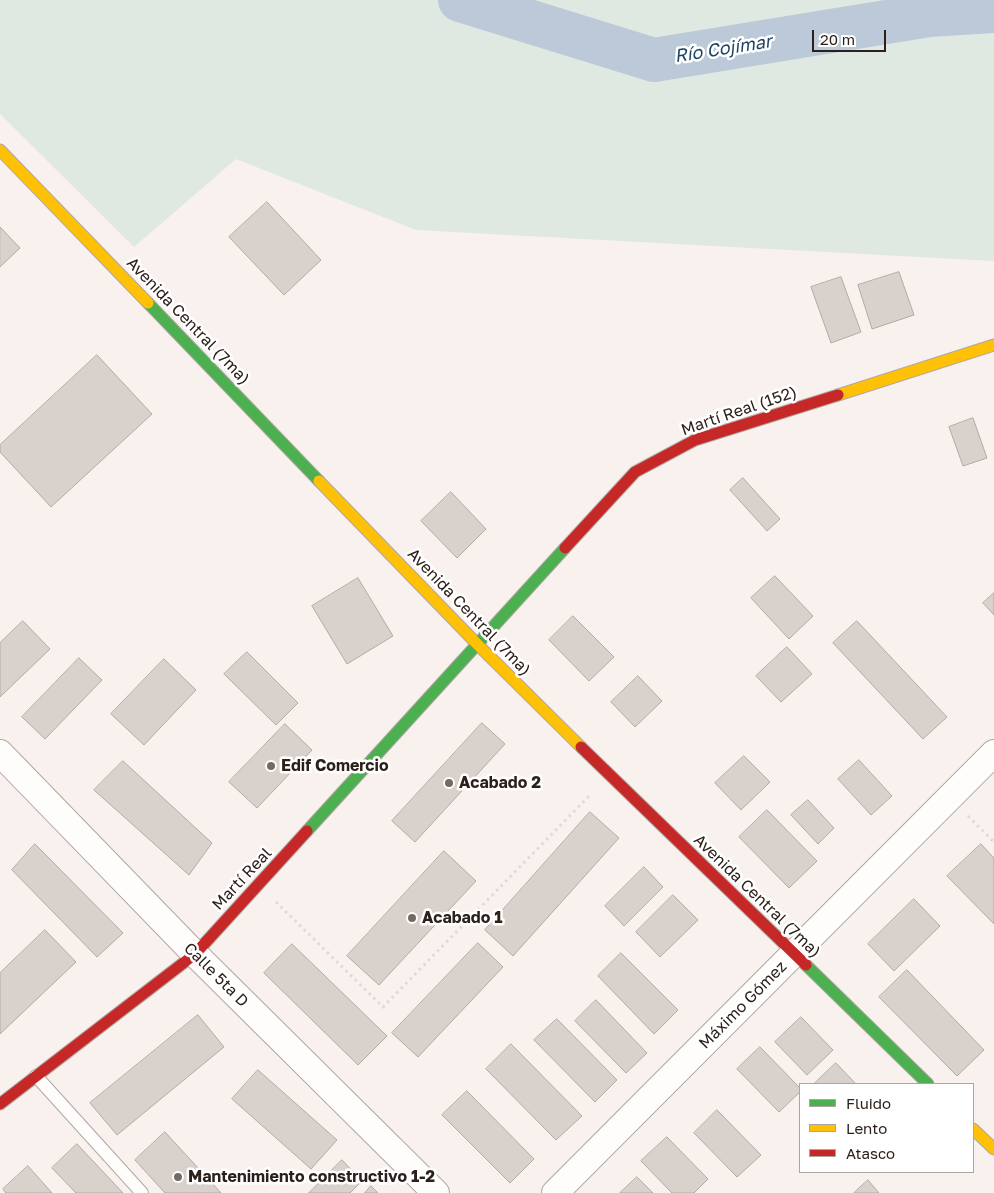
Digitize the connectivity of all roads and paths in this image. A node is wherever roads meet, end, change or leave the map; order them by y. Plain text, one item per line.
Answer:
1 (0, 150) edge
2 (994, 345) edge
3 (478, 645) junction
4 (0, 753) edge
5 (994, 753) edge
6 (609, 775) junction
7 (949, 798) junction
8 (994, 842) edge
9 (259, 885) junction
10 (195, 954) junction
11 (795, 954) junction
12 (36, 1076) junction
13 (927, 1083) edge
14 (0, 1104) edge
15 (974, 1130) edge
16 (994, 1149) edge
17 (142, 1193) edge
18 (436, 1193) edge
19 (555, 1193) edge

1 - 3 main road, Avenida Central (7ma)
2 - 3 main road, Martí Real (152)
3 - 6 main road, Avenida Central (7ma)
3 - 9 main road, Martí Real
4 - 10 street, Calle 5ta D
5 - 7 street, Máximo Gómez
6 - 9 path
6 - 11 main road, Avenida Central (7ma)
7 - 8 path
7 - 11 street, Máximo Gómez
9 - 10 main road, Martí Real
10 - 12 main road, Martí Real
10 - 18 street, Calle 5ta D
11 - 13 main road, Avenida Central (7ma)
11 - 19 street, Máximo Gómez
12 - 14 main road, Martí Real
12 - 17 lane
15 - 16 main road

